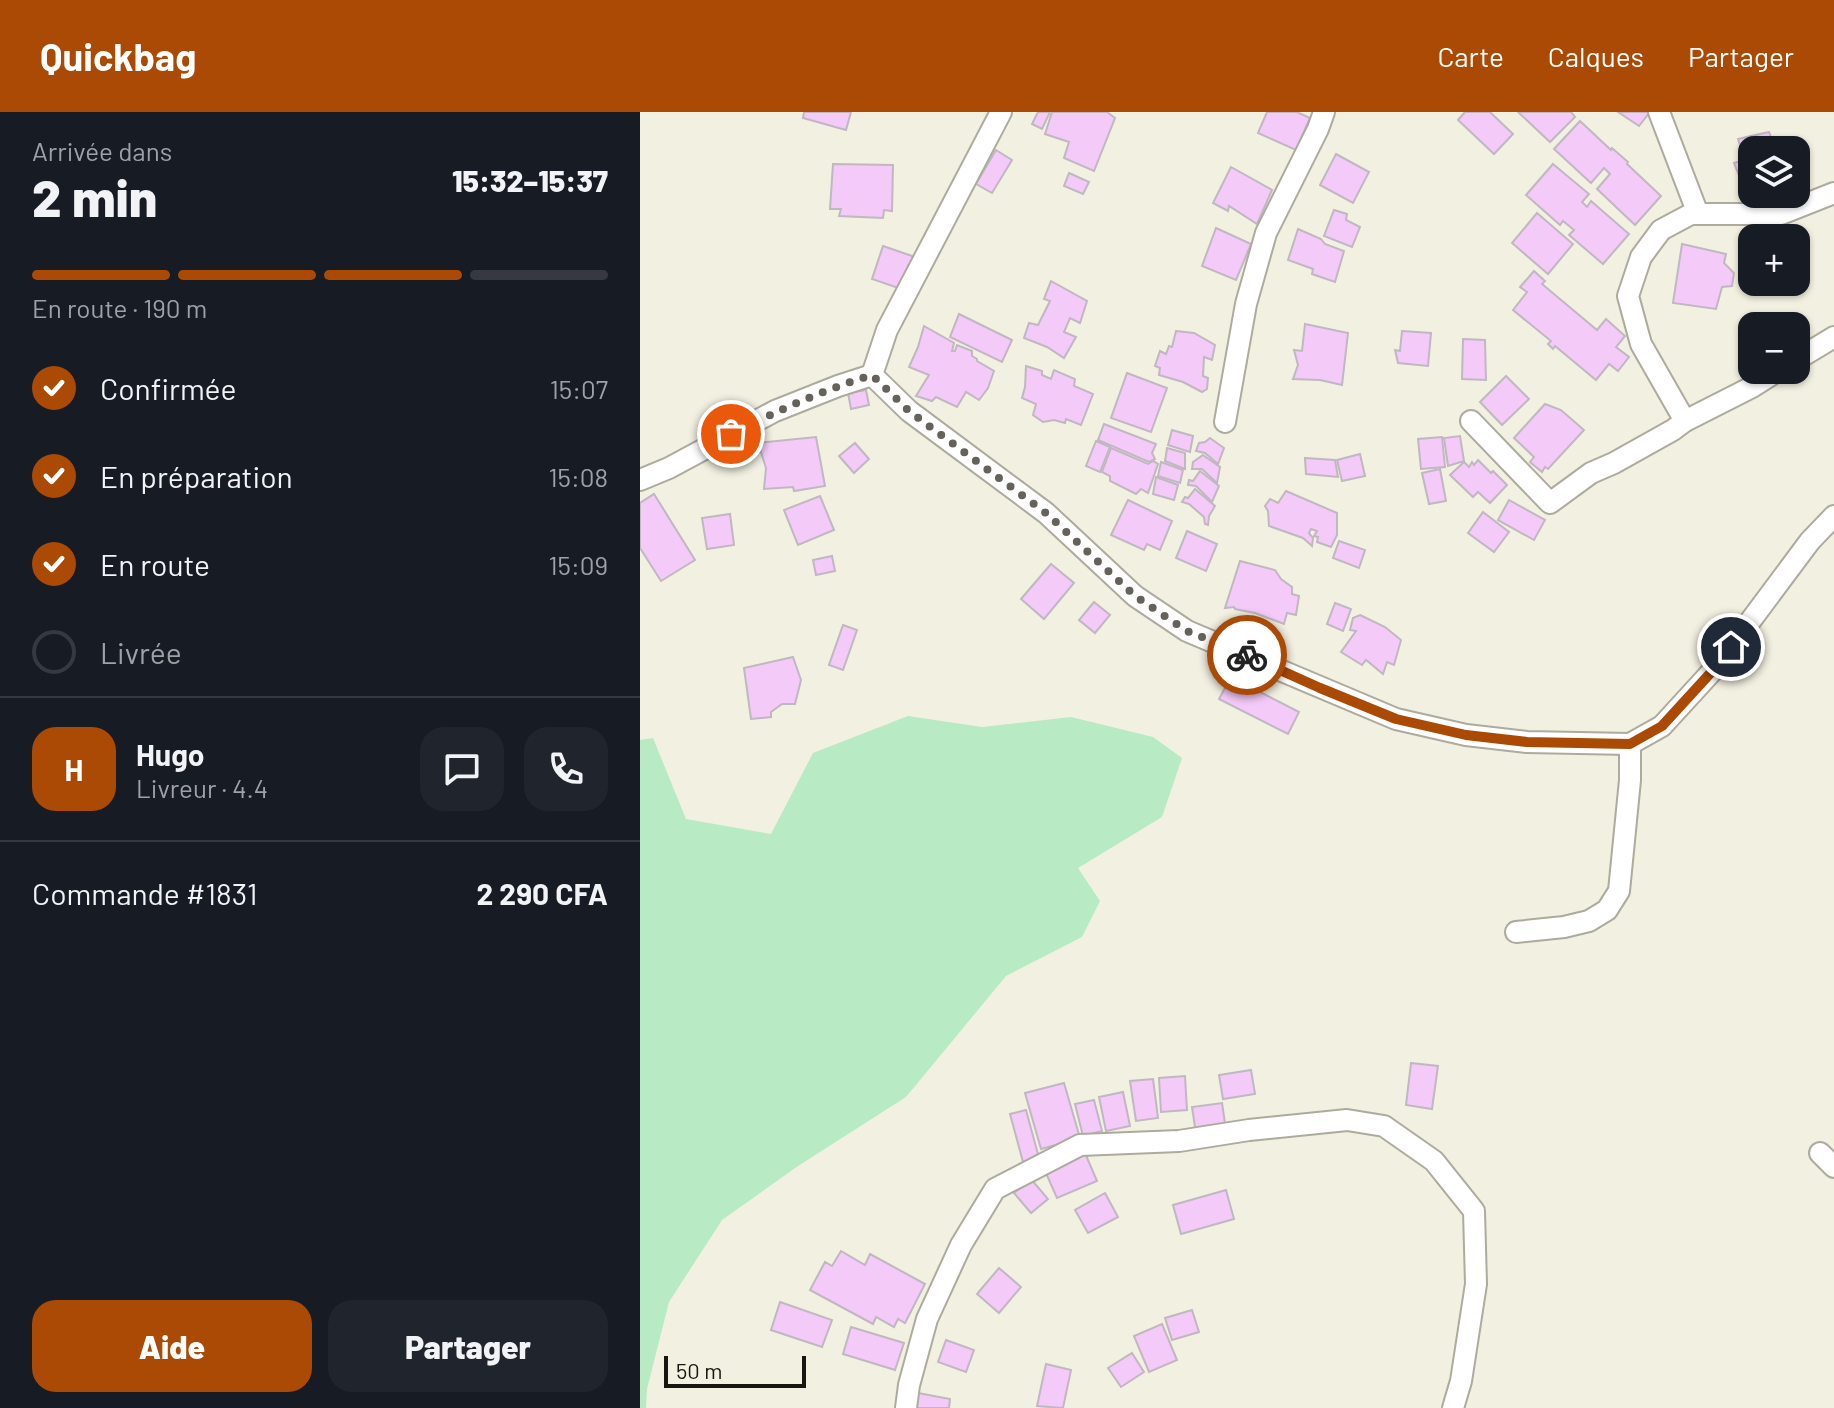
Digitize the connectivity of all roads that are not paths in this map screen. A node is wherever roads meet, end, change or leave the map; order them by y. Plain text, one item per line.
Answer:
1 (1001, 112) edge
2 (1324, 112) edge
3 (1659, 112) edge
4 (1834, 193) edge
5 (1698, 214) junction
6 (1834, 337) edge
7 (1810, 352) edge
8 (872, 375) junction
9 (1757, 384) edge
10 (1471, 421) dead end
11 (1685, 421) junction
12 (1225, 422) dead end
13 (640, 480) edge
14 (1834, 516) edge
15 (1630, 744) junction
16 (1516, 932) dead end
17 (906, 1408) edge
18 (1453, 1408) edge

1 - 8 street
2 - 12 street
3 - 5 street
4 - 5 street
5 - 11 street
6 - 7 street
8 - 13 street
8 - 15 street
9 - 11 street
10 - 11 street
14 - 15 street
15 - 16 street
17 - 18 street

